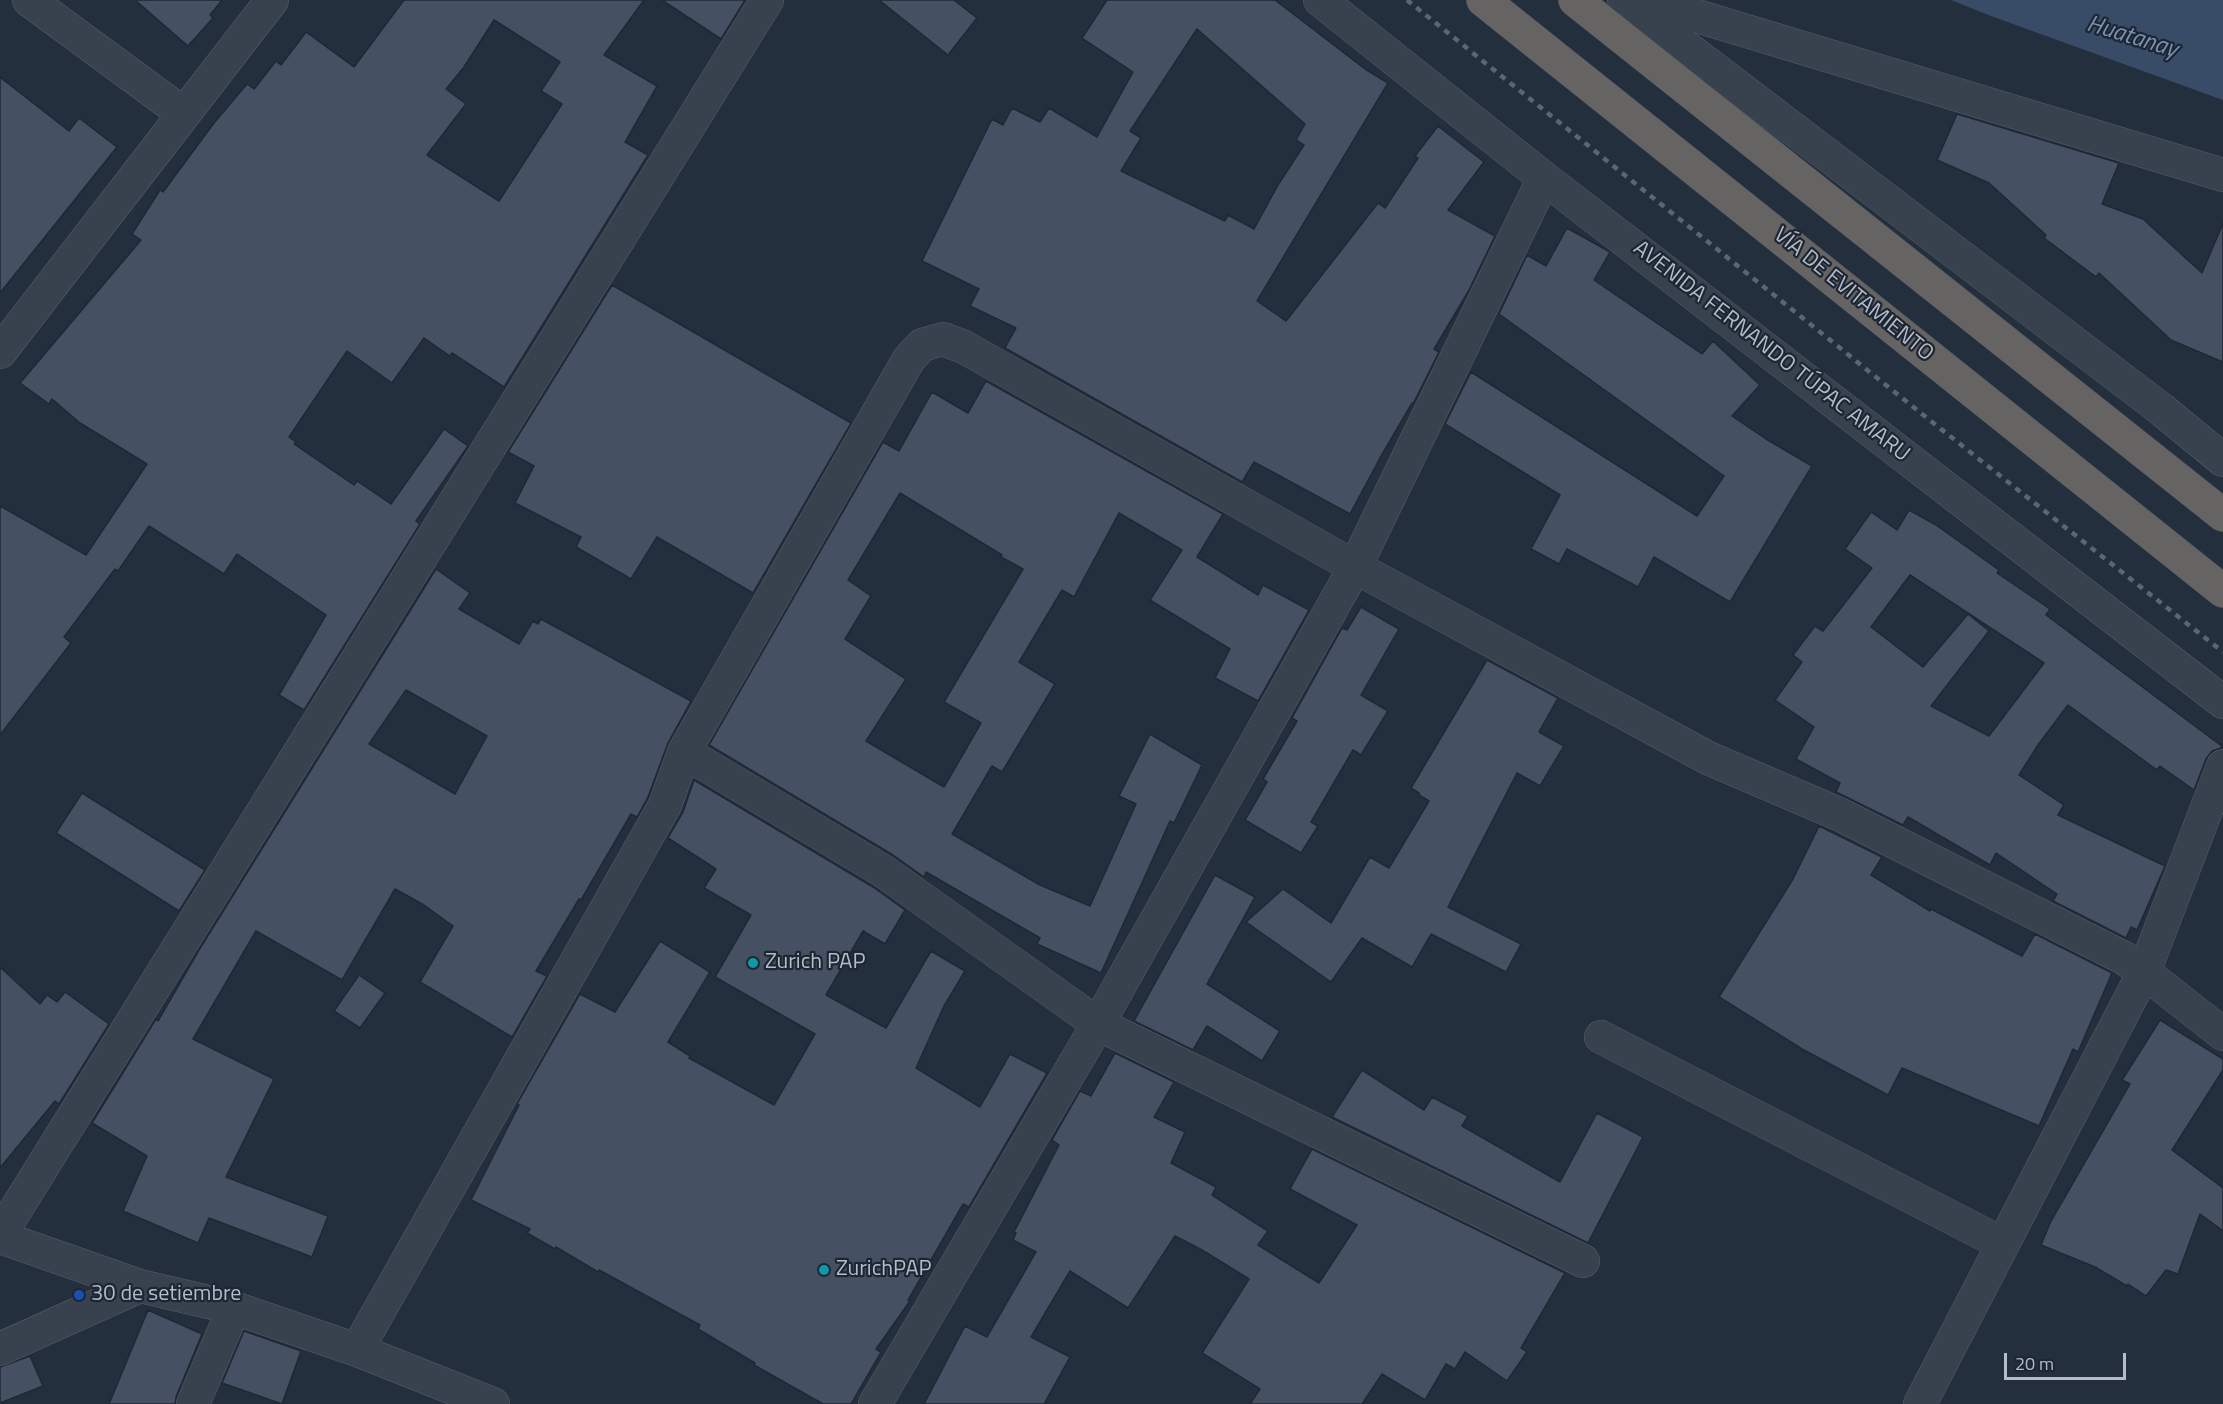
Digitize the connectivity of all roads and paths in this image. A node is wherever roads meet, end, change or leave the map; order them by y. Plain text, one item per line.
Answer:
1 (29, 0) edge
2 (272, 0) edge
3 (767, 0) edge
4 (1320, 0) edge
5 (1484, 0) edge
6 (1575, 0) edge
7 (1624, 0) edge
8 (1644, 0) edge
9 (184, 114) junction
10 (2223, 175) edge
11 (1544, 178) junction
12 (0, 352) edge
13 (2223, 460) edge
14 (2223, 515) edge
15 (1355, 567) junction
16 (2223, 591) edge
17 (2223, 702) edge
18 (684, 752) junction
19 (2223, 766) edge
20 (2144, 972) junction
21 (1098, 1024) junction
22 (2223, 1034) edge
23 (1601, 1037) dead end
24 (0, 1236) edge
25 (2002, 1244) junction
26 (1583, 1261) dead end
27 (140, 1286) junction
28 (234, 1308) junction
29 (0, 1349) edge
30 (357, 1350) junction
31 (194, 1404) edge
32 (493, 1404) edge
33 (875, 1404) edge
34 (1920, 1404) edge

1 - 9 street
2 - 9 street
3 - 24 street
4 - 11 street, AVENIDA FERNANDO TÚPAC AMARU
5 - 16 highway, VÍA DE EVITAMIENTO
6 - 14 highway
7 - 13 street
8 - 10 street
9 - 12 street
11 - 15 street
11 - 17 street, AVENIDA FERNANDO TÚPAC AMARU
15 - 18 street
15 - 20 street
15 - 21 street
18 - 21 street
18 - 30 street
19 - 20 street
20 - 22 street
20 - 25 street
21 - 26 street
21 - 33 street
23 - 25 street
24 - 27 street
25 - 34 street
27 - 28 street
27 - 29 street
28 - 30 street
28 - 31 street
30 - 32 street

